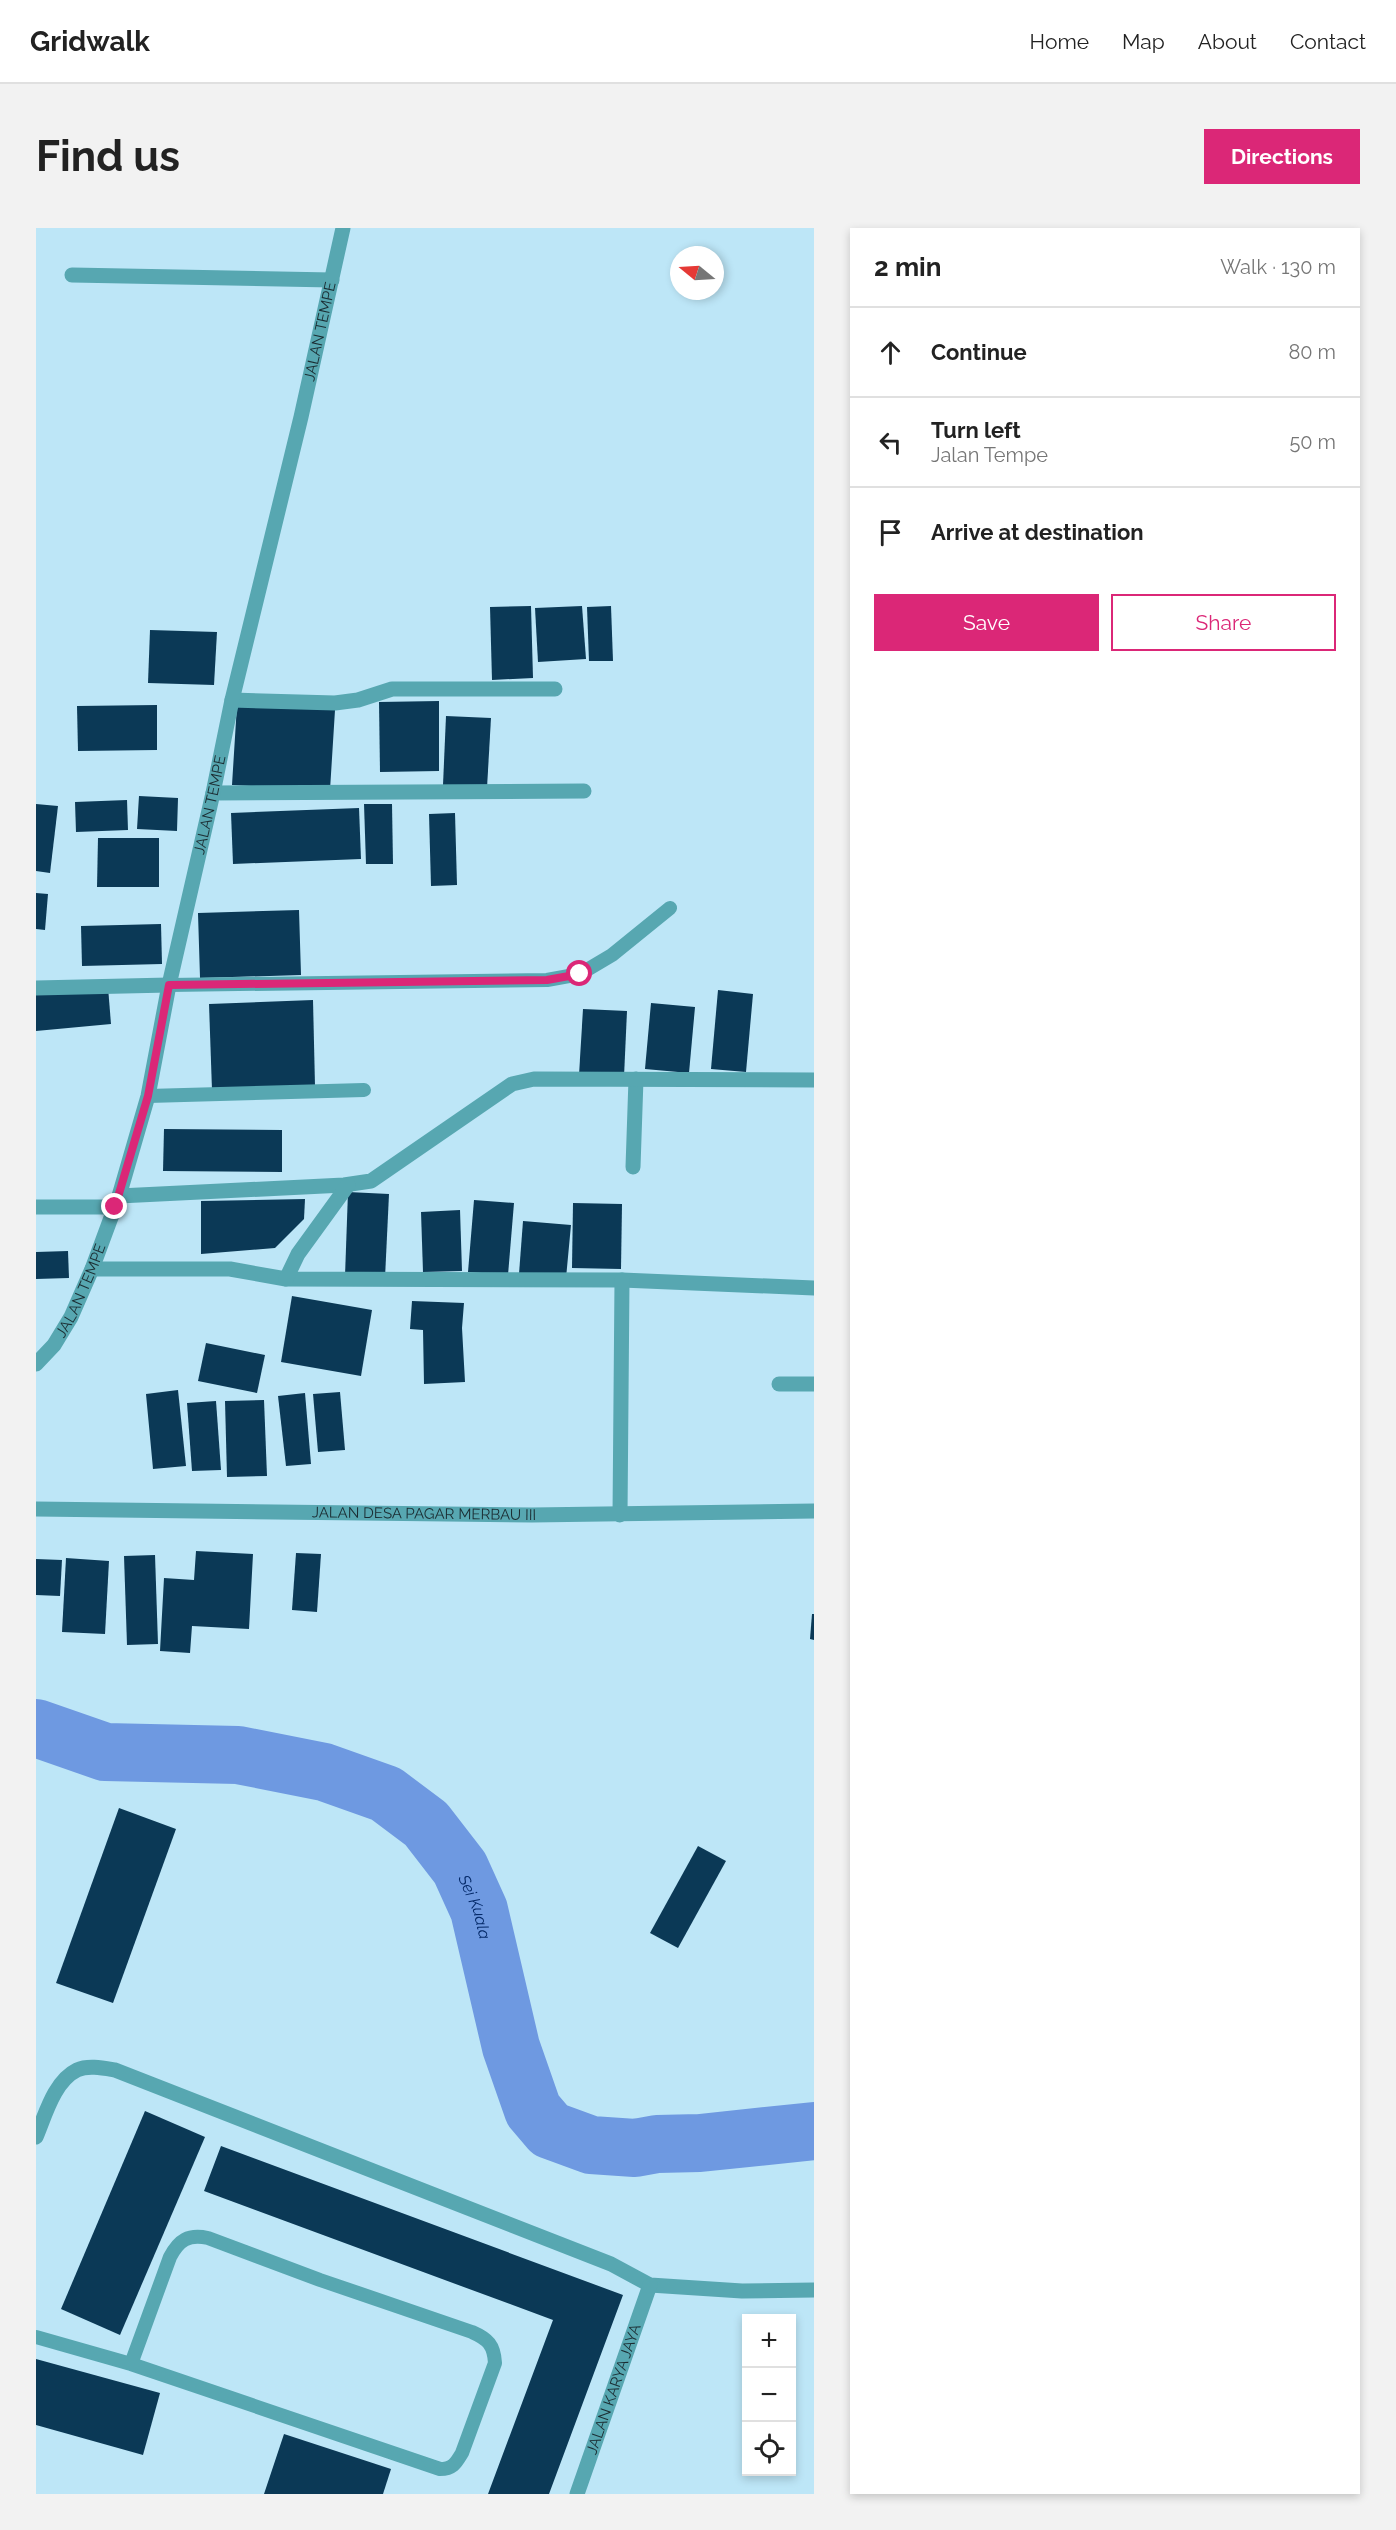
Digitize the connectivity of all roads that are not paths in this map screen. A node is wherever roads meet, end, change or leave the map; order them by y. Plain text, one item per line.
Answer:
1 (343, 228) edge
2 (72, 275) dead end
3 (332, 280) junction
4 (555, 689) dead end
5 (232, 700) junction
6 (584, 791) dead end
7 (213, 792) junction
8 (670, 908) dead end
9 (169, 985) junction
10 (36, 988) edge
11 (636, 1079) junction
12 (814, 1080) edge
13 (364, 1090) dead end
14 (148, 1096) junction
15 (633, 1167) dead end
16 (346, 1185) junction
17 (117, 1201) junction
18 (36, 1208) edge
19 (92, 1269) junction
20 (286, 1279) junction
21 (622, 1280) junction
22 (814, 1288) edge
23 (36, 1364) edge
24 (779, 1384) dead end
25 (814, 1384) edge
26 (36, 1509) edge
27 (814, 1511) edge
28 (620, 1515) junction
29 (36, 2137) edge
30 (650, 2284) junction
31 (814, 2290) edge
32 (36, 2337) edge
33 (131, 2364) junction
34 (577, 2494) edge

1 - 3 street, JALAN TEMPE
2 - 3 street
3 - 5 street, JALAN TEMPE
4 - 5 street
5 - 7 street, JALAN TEMPE
6 - 7 street
7 - 9 street, JALAN TEMPE
8 - 9 lane
9 - 10 street
9 - 14 street, JALAN TEMPE
11 - 12 street
11 - 15 street
11 - 16 street
13 - 14 lane
14 - 17 street, JALAN TEMPE
16 - 17 street
16 - 20 street
17 - 18 street
17 - 19 street, JALAN TEMPE
19 - 20 street
19 - 23 street, JALAN TEMPE
20 - 21 street
21 - 22 street
21 - 28 street
24 - 25 street
26 - 28 street, JALAN DESA PAGAR MERBAU III
27 - 28 street, JALAN DESA PAGAR MERBAU III
29 - 30 street
30 - 31 street
30 - 34 street, JALAN KARYA JAYA
32 - 33 lane
33 - 33 lane

